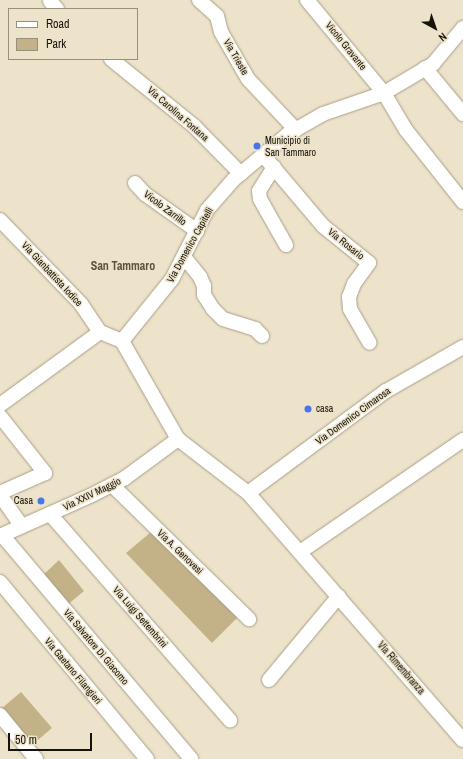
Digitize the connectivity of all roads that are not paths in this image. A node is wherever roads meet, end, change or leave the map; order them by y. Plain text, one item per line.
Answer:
1 (198, 0) edge
2 (307, 0) edge
3 (463, 28) edge
4 (112, 60) edge
5 (425, 68) junction
6 (384, 93) junction
7 (463, 114) edge
8 (296, 130) junction
9 (263, 155) junction
10 (274, 167) junction
11 (241, 174) junction
12 (135, 183) dead end
13 (463, 202) edge
14 (0, 220) edge
15 (197, 231) junction
16 (286, 245) dead end
17 (184, 257) junction
18 (100, 332) junction
19 (262, 336) dead end
20 (122, 341) junction
21 (370, 343) dead end
22 (463, 347) edge
23 (1, 402) edge
24 (0, 416) edge
25 (178, 439) junction
26 (463, 440) edge
27 (112, 485) junction
28 (248, 493) junction
29 (0, 494) edge
30 (50, 514) junction
31 (22, 526) junction
32 (1, 536) edge
33 (300, 552) junction
34 (0, 582) edge
35 (339, 596) junction
36 (249, 619) dead end
37 (269, 680) dead end
38 (0, 715) edge
39 (230, 720) dead end
40 (463, 740) edge
41 (36, 759) edge
42 (146, 759) edge
43 (191, 759) edge

1 - 8 street, Via Trieste
2 - 6 street, Vicolo Gravante
3 - 5 street, Via Domenico Capitelli
4 - 11 street, Via Carolina Fontana
5 - 6 street, Via Domenico Capitelli
5 - 7 street
6 - 8 street, Via Domenico Capitelli
6 - 13 street, Vicolo Gravante
8 - 9 street, Via Domenico Capitelli
9 - 10 street, Via Rosario
9 - 11 street, Via Domenico Capitelli
10 - 16 street
10 - 21 street, Via Rosario
11 - 15 street, Via Domenico Capitelli
12 - 15 street, Vicolo Zarrillo
14 - 18 street, Via Gianbattista Iodice
15 - 17 street, Via Domenico Capitelli
17 - 19 street
17 - 20 street, Via Domenico Capitelli
18 - 20 street
18 - 23 street
20 - 25 street
22 - 28 street, Via Domenico Cimarosa
24 - 29 street
25 - 27 street, Via XXIV Maggio
25 - 28 street, Via Rimembranza
26 - 33 street
27 - 30 street, Via XXIV Maggio
27 - 36 street, Via A. Genovesi
28 - 33 street, Via Rimembranza
29 - 31 street
30 - 31 street, Via XXIV Maggio
30 - 39 street, Via Luigi Settembrini
31 - 32 street, Via XXIV Maggio
32 - 43 street, Via Salvatore Di Giacomo
33 - 35 street, Via Rimembranza
34 - 42 street, Via Gaetano Filangieri
35 - 37 street
35 - 40 street, Via Rimembranza
38 - 41 street

